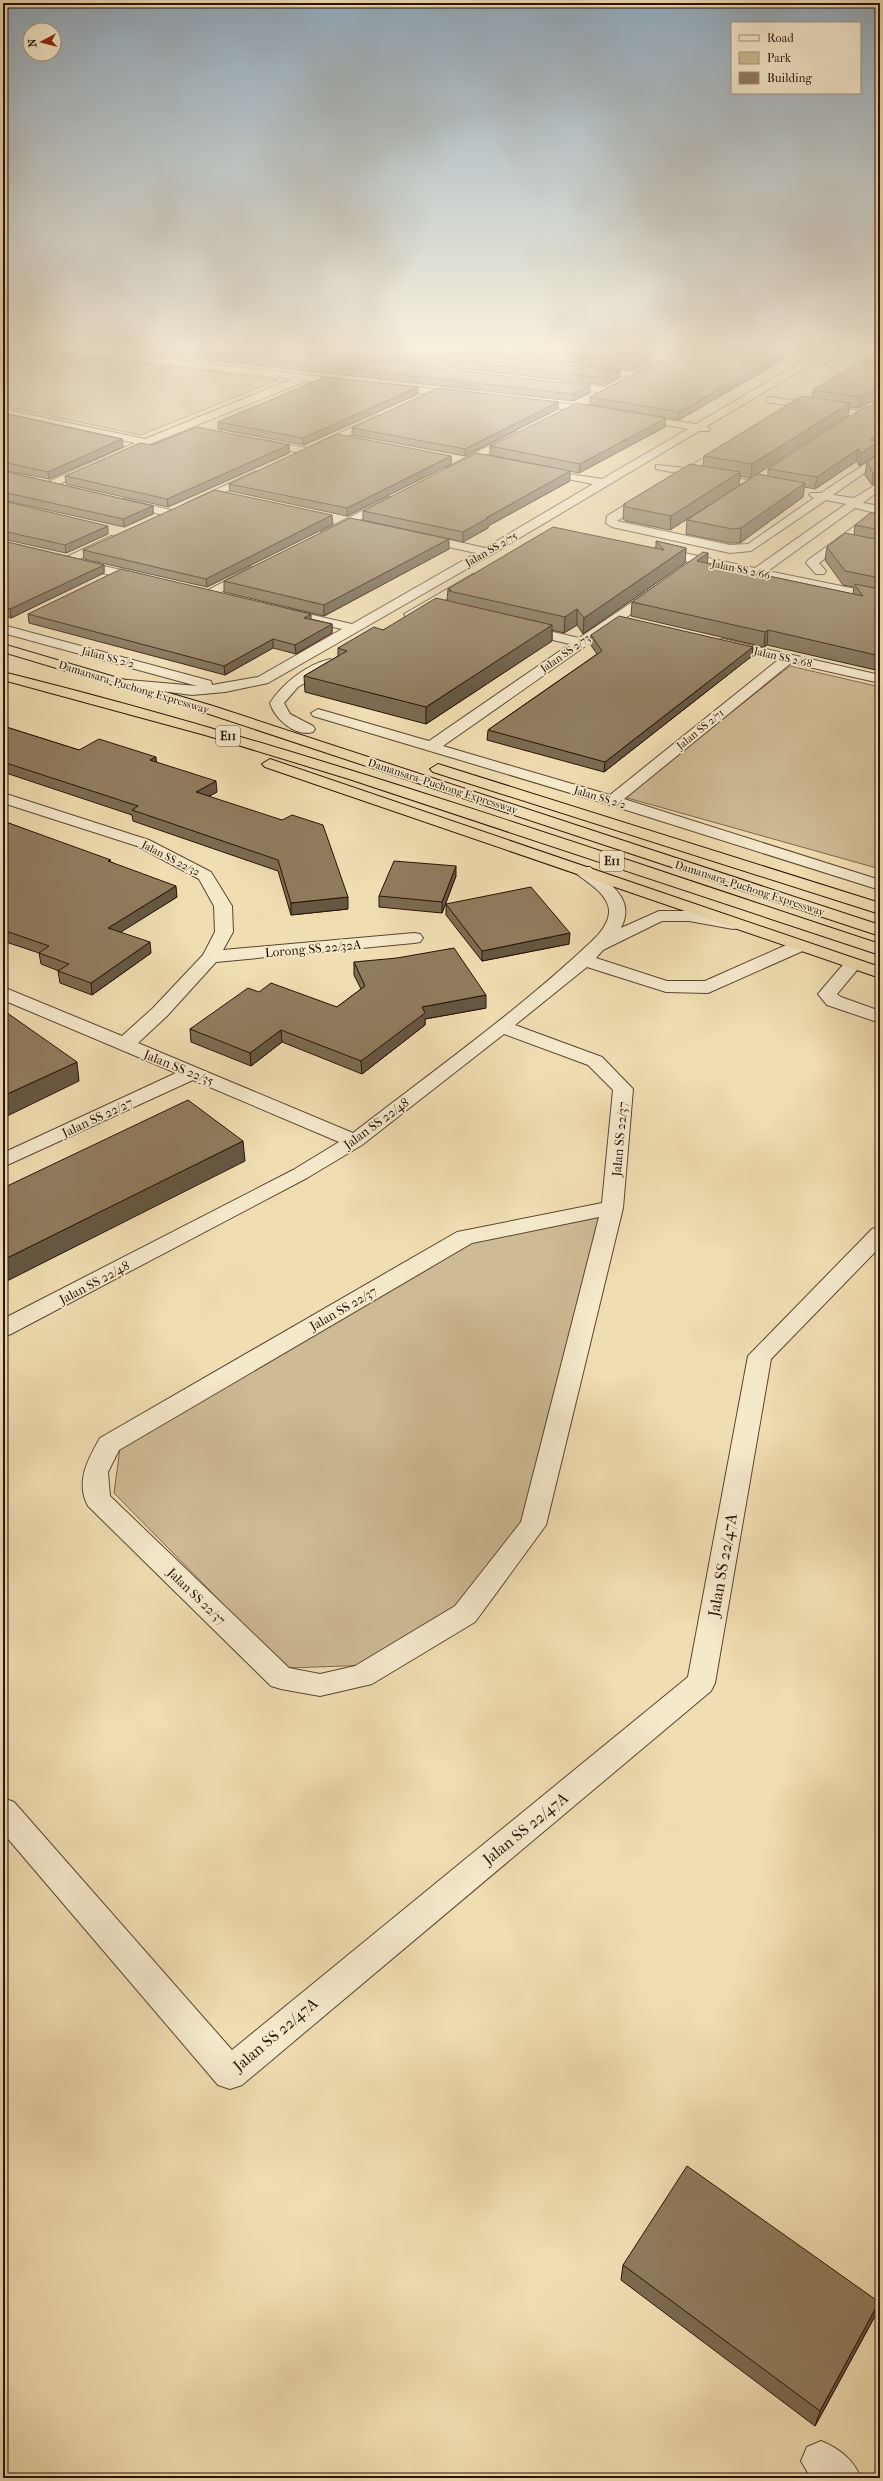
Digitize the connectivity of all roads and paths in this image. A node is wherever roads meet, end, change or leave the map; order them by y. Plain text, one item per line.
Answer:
1 (100, 463) edge
2 (462, 463) edge
3 (639, 463) edge
4 (667, 463) edge
5 (703, 463) edge
6 (871, 463) edge
7 (660, 467) junction
8 (531, 469) edge
9 (264, 470) edge
10 (444, 472) edge
11 (688, 472) junction
12 (647, 474) dead end
13 (766, 475) edge
14 (37, 482) edge
15 (604, 483) junction
16 (753, 484) junction
17 (50, 485) junction
18 (880, 485) edge
19 (784, 489) edge
20 (72, 490) edge
21 (740, 492) edge
22 (215, 493) junction
23 (807, 493) edge
24 (822, 496) junction
25 (396, 497) edge
26 (237, 498) edge
27 (115, 500) edge
28 (854, 503) junction
29 (179, 509) junction
30 (880, 510) edge
31 (326, 517) edge
32 (833, 518) junction
33 (152, 522) edge
34 (348, 522) junction
35 (363, 525) edge
36 (532, 525) junction
37 (684, 528) edge
38 (554, 529) edge
39 (115, 533) edge
40 (410, 535) edge
41 (810, 535) junction
42 (320, 536) edge
43 (672, 536) junction
44 (840, 541) junction
45 (853, 544) edge
46 (646, 549) edge
47 (487, 552) junction
48 (52, 557) edge
49 (66, 560) junction
50 (700, 560) junction
51 (773, 562) junction
52 (263, 565) edge
53 (687, 569) edge
54 (486, 570) edge
55 (820, 571) junction
56 (758, 572) junction
57 (119, 573) junction
58 (835, 574) edge
59 (155, 581) edge
60 (667, 582) edge
61 (99, 583) edge
62 (192, 590) edge
63 (207, 594) junction
64 (880, 598) edge
65 (230, 599) edge
66 (425, 606) junction
67 (267, 608) edge
68 (440, 610) edge
69 (24, 618) edge
70 (615, 618) junction
71 (398, 622) edge
72 (630, 622) edge
73 (510, 626) edge
74 (3, 628) edge
75 (352, 628) junction
76 (713, 641) edge
77 (580, 642) junction
78 (3, 648) edge
79 (344, 654) edge
80 (788, 658) junction
81 (3, 676) edge
82 (880, 679) edge
83 (122, 682) junction
84 (213, 686) dead end
85 (109, 706) junction
86 (208, 709) junction
87 (318, 713) dead end
88 (308, 729) junction
89 (431, 746) junction
90 (3, 798) edge
91 (613, 801) junction
92 (584, 871) junction
93 (880, 885) edge
94 (880, 908) edge
95 (733, 924) junction
96 (880, 931) edge
97 (414, 938) dead end
98 (799, 946) junction
99 (880, 950) edge
100 (590, 953) junction
101 (211, 957) junction
102 (853, 964) junction
103 (880, 973) edge
104 (3, 994) edge
105 (880, 1017) edge
106 (502, 1027) junction
107 (125, 1044) junction
108 (192, 1073) junction
109 (355, 1141) junction
110 (3, 1161) edge
111 (612, 1208) junction
112 (880, 1234) edge
113 (3, 1329) edge
114 (3, 1811) edge

1 - 17 street
2 - 10 street
3 - 15 street, Jalan SS 2/75
4 - 7 street
5 - 11 street
6 - 24 street
7 - 11 street
7 - 12 street
8 - 15 street
9 - 22 street
11 - 16 street
11 - 43 street
13 - 16 street
14 - 17 street
15 - 36 street, Jalan SS 2/75
16 - 19 street
16 - 21 street
17 - 20 street
18 - 28 street
22 - 26 street
22 - 29 street
23 - 24 street
24 - 28 street
24 - 43 street
25 - 34 street
27 - 29 street
28 - 30 street
28 - 32 street
29 - 33 street
31 - 34 street
32 - 41 street
32 - 44 street
34 - 35 street
34 - 42 street
36 - 38 street
36 - 47 street, Jalan SS 2/75
37 - 43 street
39 - 49 street
40 - 47 street
41 - 44 street
41 - 51 street
44 - 45 street
44 - 55 street
46 - 50 street, Jalan SS 2/66
47 - 75 street, Jalan SS 2/75
48 - 49 street
49 - 57 street
50 - 53 street
50 - 56 street, Jalan SS 2/66
51 - 55 street
51 - 56 street
52 - 63 street
54 - 66 street, Jalan SS 2/75
55 - 58 street
56 - 64 street, Jalan SS 2/66
57 - 59 street
57 - 61 street
60 - 70 street, Jalan SS 2/73
62 - 63 street
63 - 65 street
66 - 68 street
66 - 71 street, Jalan SS 2/75
67 - 75 street
69 - 74 street
70 - 72 street
70 - 77 street, Jalan SS 2/73
73 - 77 street
74 - 84 street, Jalan SS 2/2
75 - 83 street, Jalan SS 2/75
76 - 80 street, Jalan SS 2/68
77 - 89 street, Jalan SS 2/73
78 - 83 highway, Damansara–Puchong Expressway / E11
79 - 88 street
80 - 82 street, Jalan SS 2/68
80 - 91 street, Jalan SS 2/71
81 - 85 highway, Damansara–Puchong Expressway / E11
83 - 86 highway, Damansara–Puchong Expressway / E11
85 - 92 highway
85 - 99 highway, Damansara–Puchong Expressway / E11
86 - 88 highway
86 - 96 highway, Damansara–Puchong Expressway / E11
87 - 89 street, Jalan SS 2/2
88 - 94 highway
89 - 91 street, Jalan SS 2/2
90 - 101 street, Jalan SS 22/32
91 - 93 street, Jalan SS 2/2
92 - 95 highway
92 - 100 street
95 - 98 highway
95 - 100 street, Jalan SS 22/48
97 - 101 street, Lorong SS 22/32A
98 - 100 street
98 - 102 highway
100 - 106 street, Jalan SS 22/48
101 - 107 street, Jalan SS 22/32
102 - 103 highway
102 - 105 street
104 - 107 street, Jalan SS 22/35
106 - 109 street, Jalan SS 22/48
106 - 111 street, Jalan SS 22/37
107 - 108 street, Jalan SS 22/35
108 - 109 street, Jalan SS 22/35
108 - 110 street, Jalan SS 22/27
109 - 113 street, Jalan SS 22/48
111 - 111 street, Jalan SS 22/37
112 - 114 street, Jalan SS 22/47A

